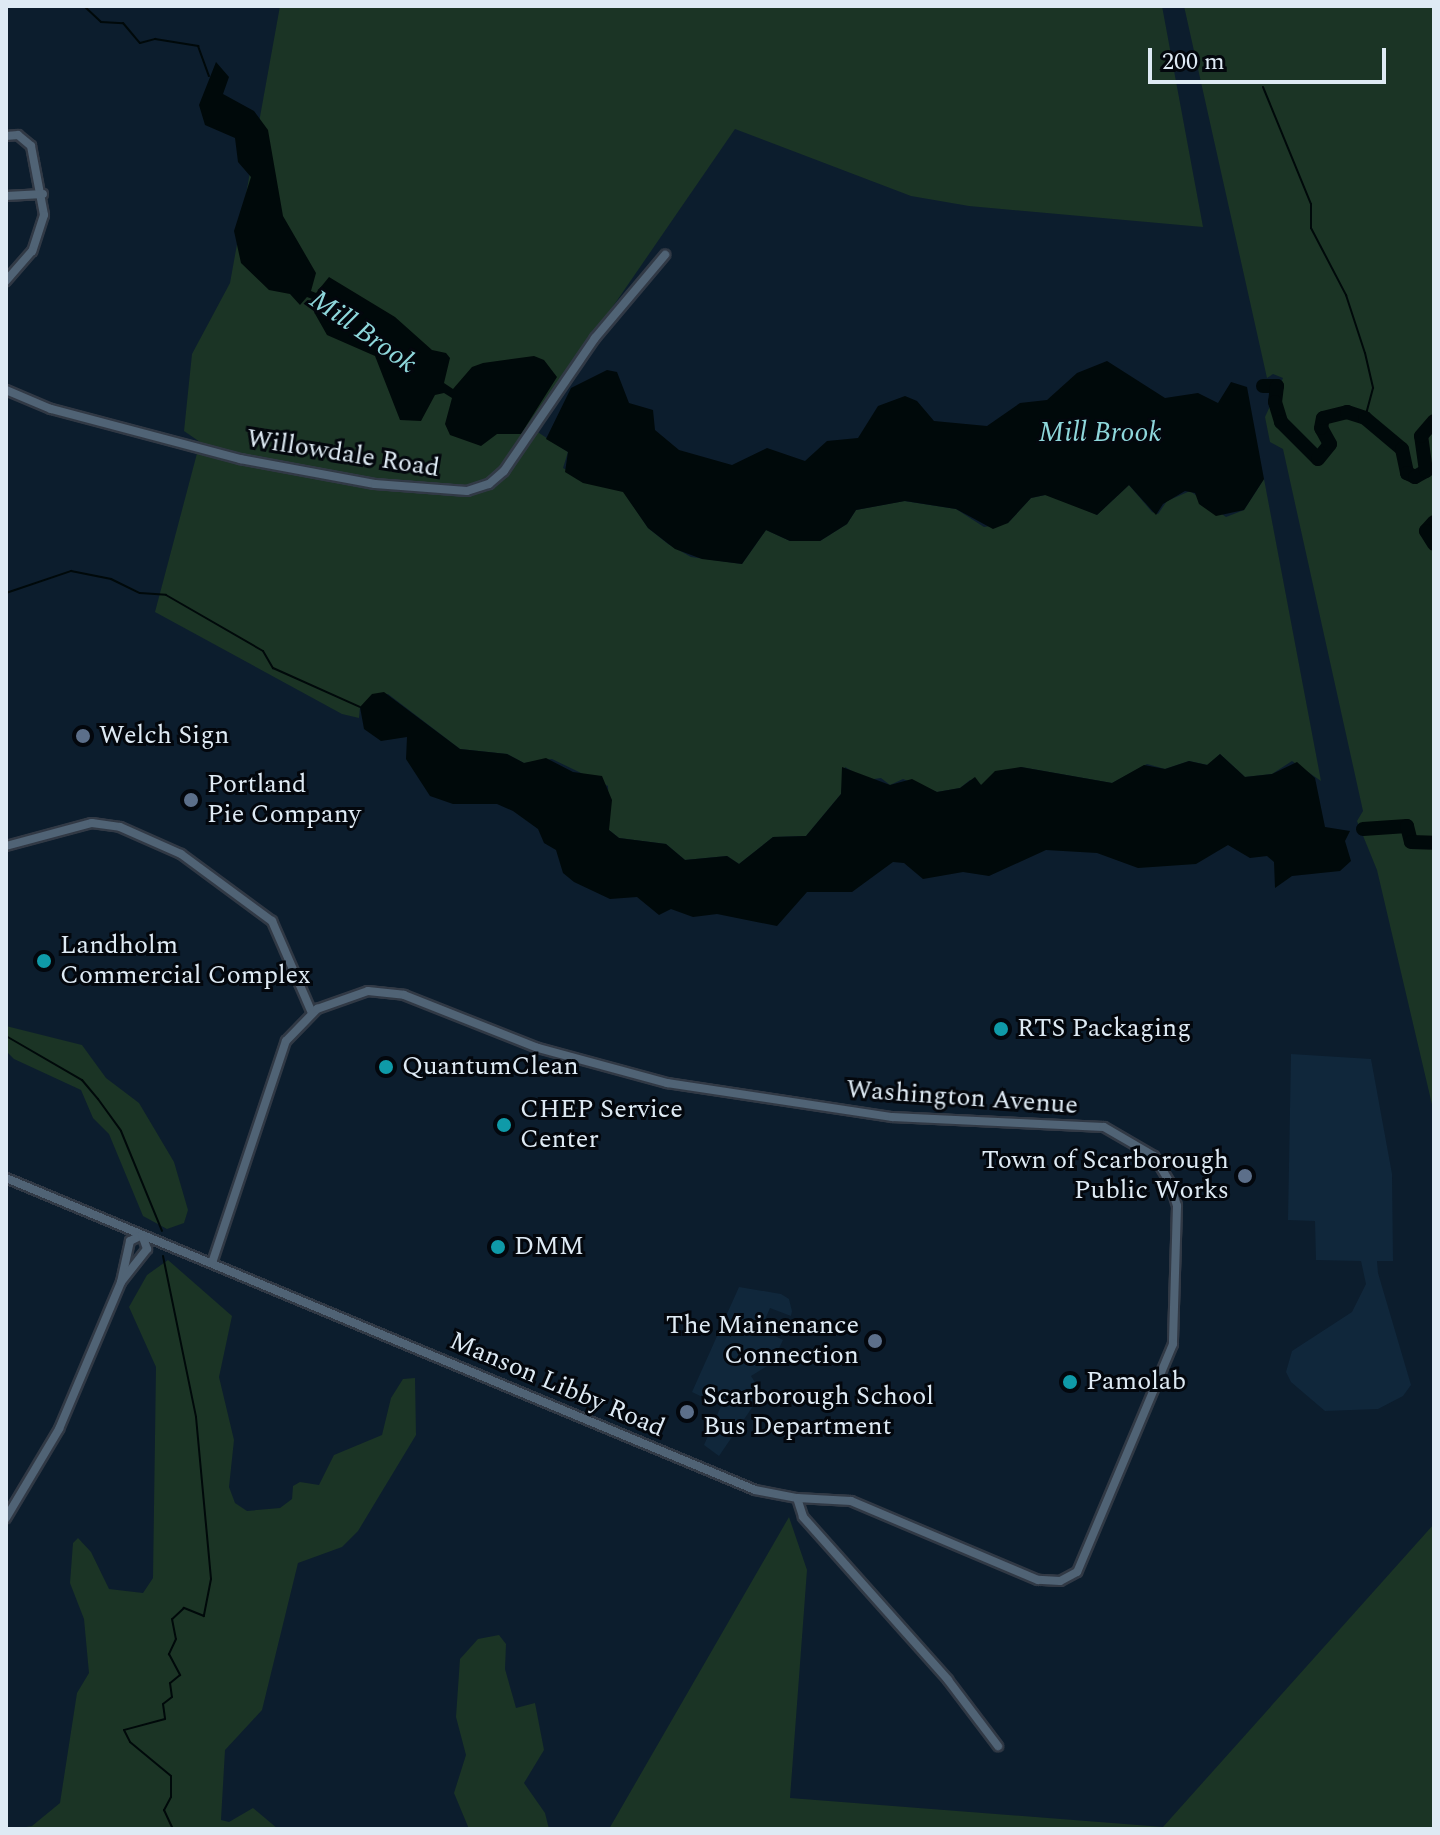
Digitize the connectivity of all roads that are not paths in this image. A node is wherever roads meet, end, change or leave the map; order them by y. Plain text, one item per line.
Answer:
1 (6, 136) edge
2 (43, 194) junction
3 (6, 196) edge
4 (665, 255) dead end
5 (6, 281) edge
6 (6, 390) edge
7 (6, 846) edge
8 (312, 1013) junction
9 (6, 1178) edge
10 (142, 1235) junction
11 (212, 1263) junction
12 (121, 1282) junction
13 (797, 1498) junction
14 (6, 1518) edge
15 (998, 1746) dead end

1 - 2 street
2 - 3 street
2 - 5 street
4 - 6 street, Willowdale Road
7 - 8 street
8 - 11 street, Washington Avenue
8 - 13 street, Washington Avenue
9 - 10 street, Manson Libby Road
10 - 11 street, Manson Libby Road
10 - 12 street
10 - 12 street
11 - 13 street, Manson Libby Road
12 - 14 street
13 - 15 street

